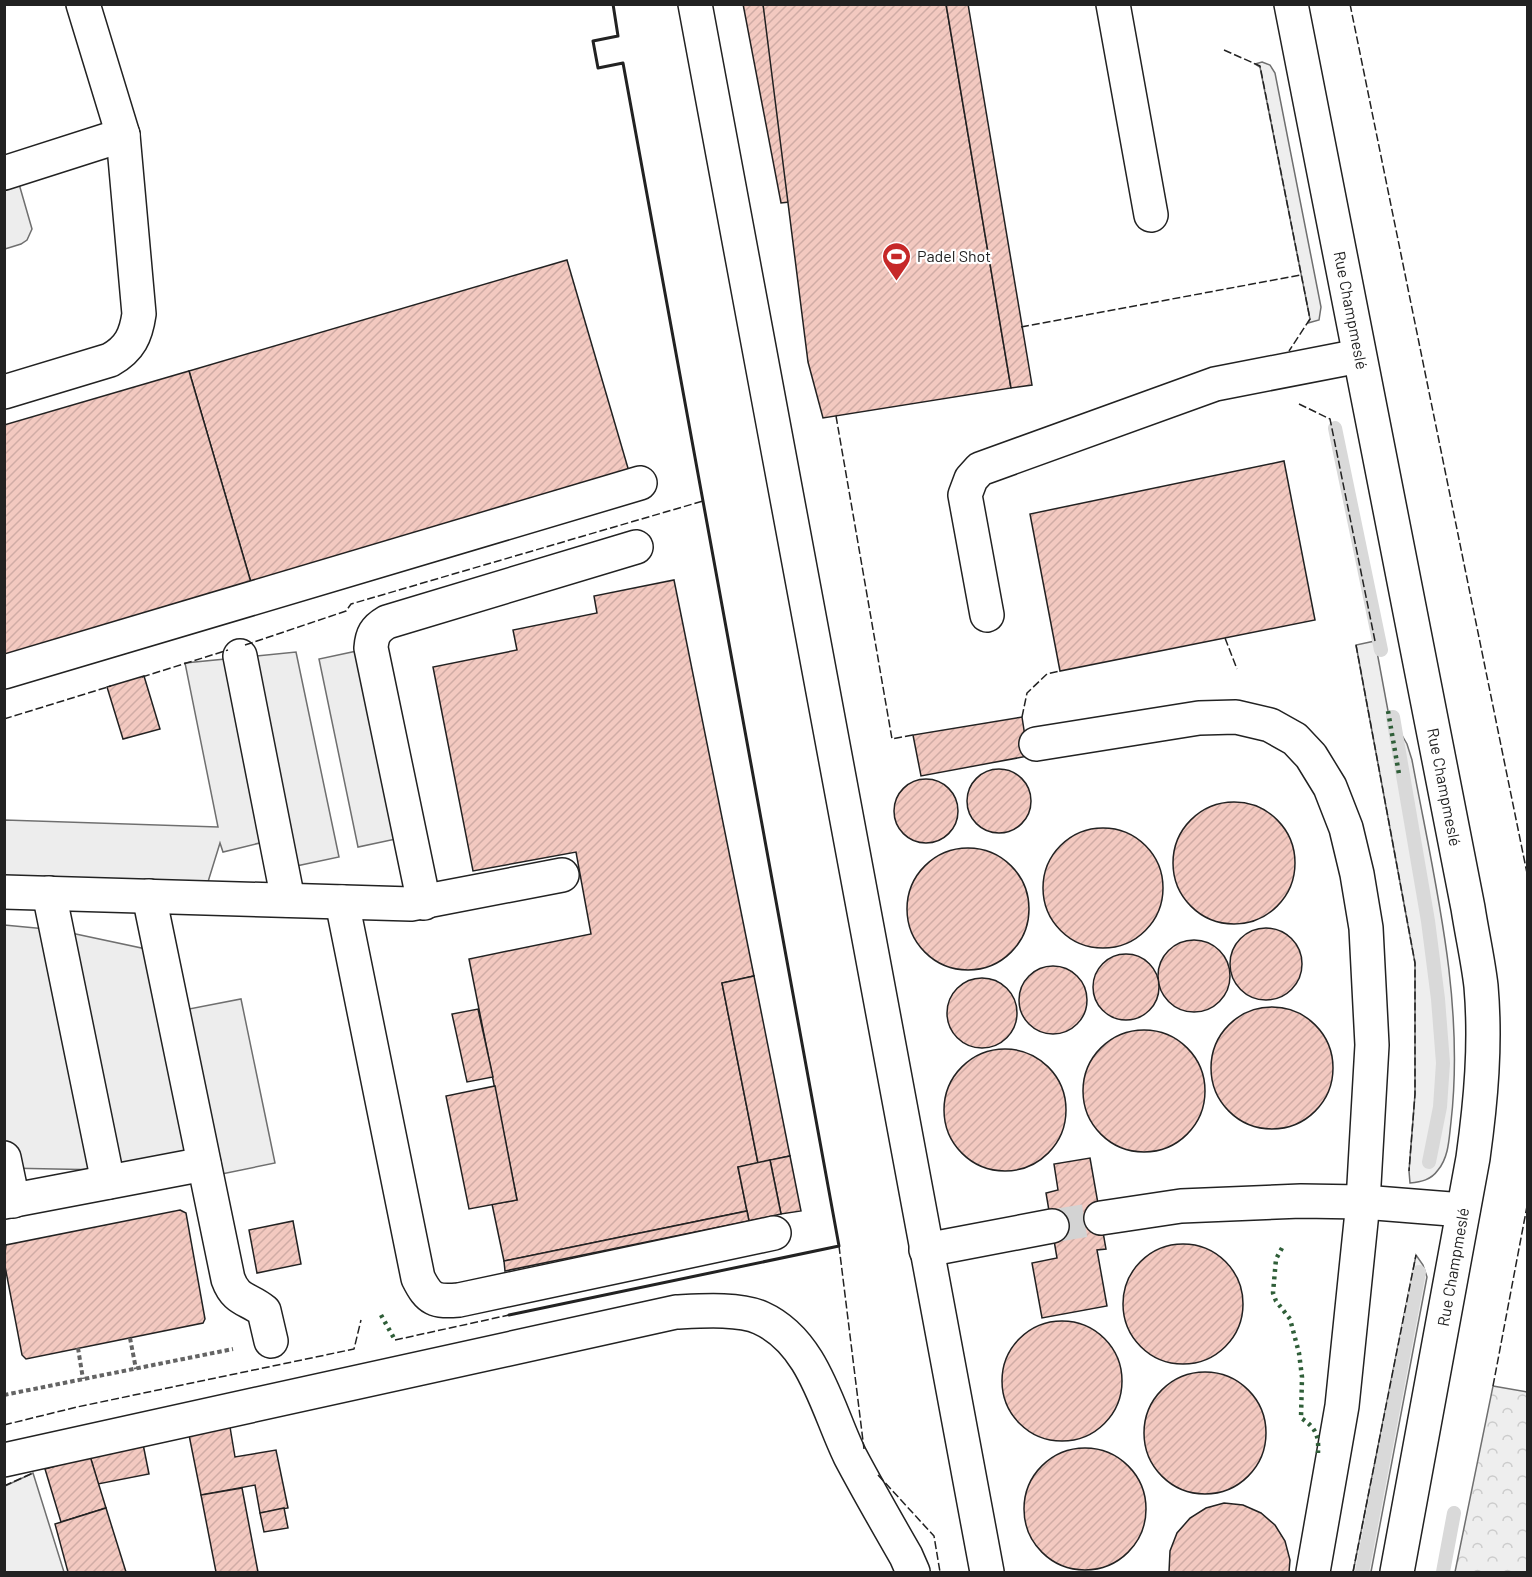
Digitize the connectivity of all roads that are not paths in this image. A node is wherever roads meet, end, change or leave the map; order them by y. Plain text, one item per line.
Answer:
1 (83, 4) edge
2 (695, 4) edge
3 (1113, 4) edge
4 (1291, 4) edge
5 (123, 135) junction
6 (4, 173) edge
7 (1151, 215) dead end
8 (1359, 356) junction
9 (4, 392) edge
10 (640, 483) dead end
11 (636, 547) dead end
12 (987, 615) dead end
13 (240, 656) dead end
14 (4, 672) edge
15 (1036, 744) dead end
16 (562, 875) dead end
17 (4, 892) edge
18 (49, 893) junction
19 (149, 896) junction
20 (288, 900) junction
21 (342, 902) junction
22 (424, 903) junction
23 (4, 1158) edge
24 (204, 1164) junction
25 (108, 1182) junction
26 (9, 1202) edge
27 (1363, 1202) junction
28 (1463, 1210) junction
29 (1101, 1218) tunnel mouth
30 (1052, 1226) tunnel mouth
31 (774, 1233) dead end
32 (926, 1250) junction
33 (272, 1341) road end
34 (4, 1460) edge
35 (913, 1572) edge
36 (987, 1572) edge
37 (1313, 1572) edge
38 (1397, 1572) edge

1 - 5 street
2 - 32 street
3 - 7 street
4 - 8 street, Rue Champmeslé
5 - 6 street
5 - 9 street
8 - 12 street
8 - 28 street, Rue Champmeslé
10 - 14 street
11 - 22 street
13 - 20 street
15 - 27 street
16 - 22 street
17 - 18 street
18 - 19 street
18 - 25 street
19 - 20 street
19 - 24 street
20 - 21 street
21 - 22 street
21 - 31 street
23 - 26 street
24 - 25 street
24 - 33 street
25 - 26 street
27 - 28 street
27 - 29 street
27 - 37 street
28 - 38 street, Rue Champmeslé
30 - 32 street
32 - 36 street
34 - 35 street

